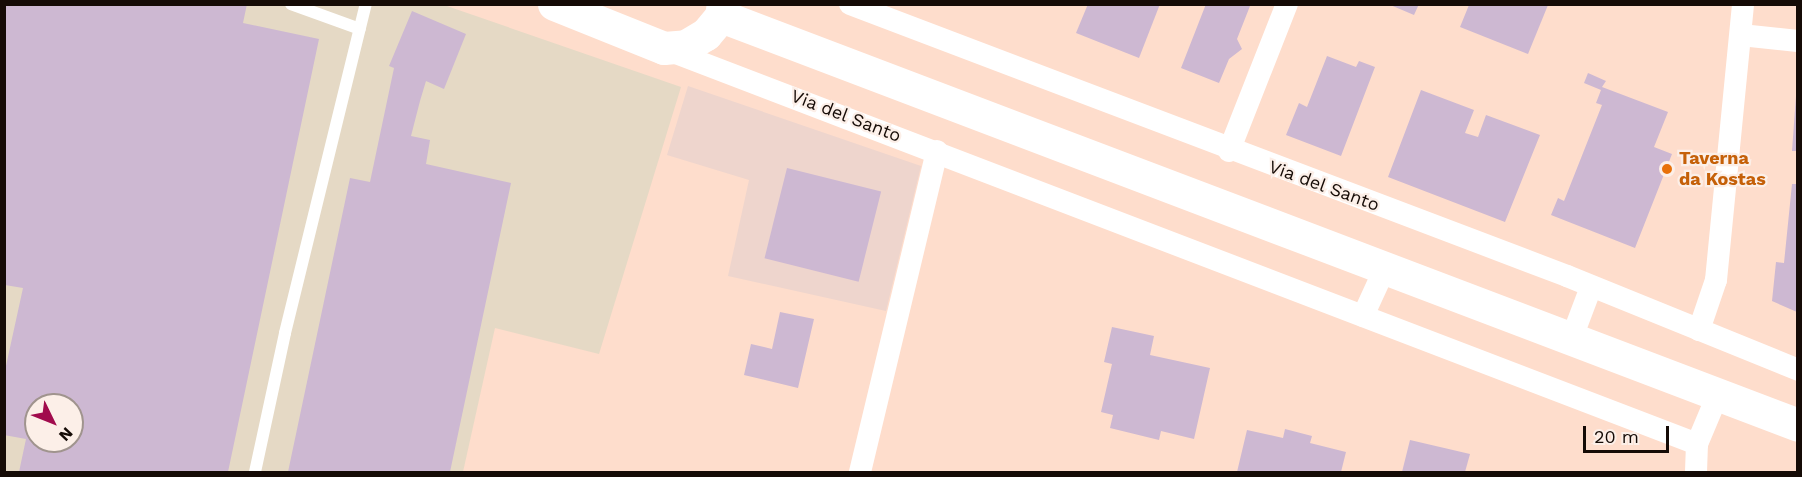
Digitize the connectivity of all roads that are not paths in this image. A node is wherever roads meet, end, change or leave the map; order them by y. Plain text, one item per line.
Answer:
1 (291, 4) edge
2 (366, 4) edge
3 (554, 4) edge
4 (850, 4) edge
5 (1287, 4) edge
6 (1743, 4) edge
7 (722, 10) edge
8 (360, 29) junction
9 (1741, 35) junction
10 (1797, 41) edge
11 (664, 48) junction
12 (937, 151) junction
13 (1229, 151) junction
14 (1385, 268) junction
15 (1592, 287) junction
16 (1363, 316) junction
17 (1699, 330) junction
18 (1570, 340) junction
19 (1797, 370) edge
20 (1718, 394) junction
21 (1797, 425) edge
22 (1697, 444) junction
23 (255, 472) edge
24 (860, 472) edge
25 (1696, 472) edge

1 - 8 lane
2 - 8 lane
3 - 11 street, Via del Santo
4 - 13 street, Via del Santo
5 - 13 street
6 - 9 street
7 - 11 street
7 - 14 street
8 - 23 lane
9 - 10 street
9 - 17 street
11 - 12 street, Via del Santo
12 - 16 street, Via del Santo
12 - 24 street
13 - 15 street, Via del Santo
14 - 16 street
14 - 18 street
15 - 17 street, Via del Santo
15 - 18 street
16 - 22 street, Via del Santo
17 - 19 street, Via del Santo
18 - 20 street
20 - 21 street
20 - 22 street
22 - 25 street

